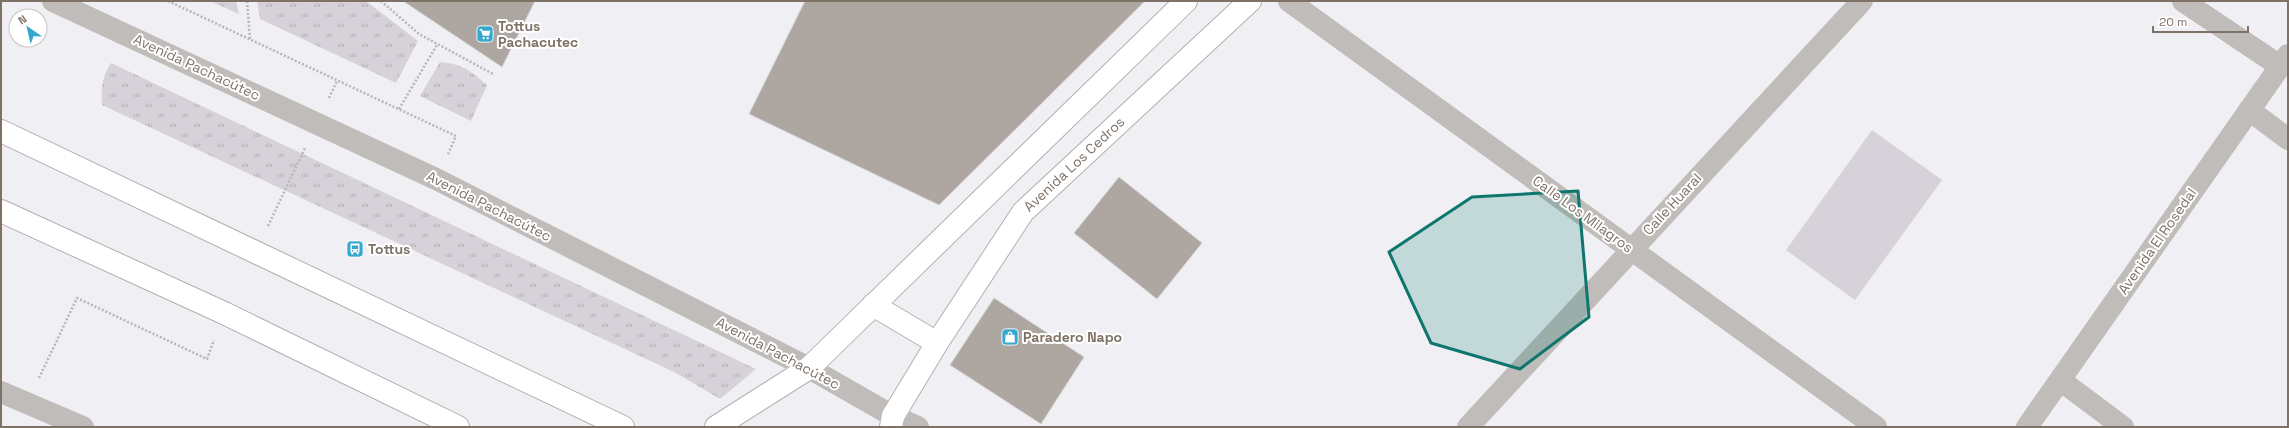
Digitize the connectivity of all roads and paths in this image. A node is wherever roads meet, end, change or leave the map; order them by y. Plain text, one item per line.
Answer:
1 (54, 1) edge
2 (168, 1) edge
3 (247, 1) edge
4 (381, 1) edge
5 (1186, 1) edge
6 (1250, 1) edge
7 (1289, 1) edge
8 (1862, 1) edge
9 (2183, 1) edge
10 (250, 39) junction
11 (437, 45) junction
12 (2284, 61) edge
13 (493, 74) dead end
14 (337, 81) junction
15 (399, 109) junction
16 (2249, 110) junction
17 (317, 122) junction
18 (1, 131) edge
19 (2288, 138) edge
20 (436, 179) junction
21 (1, 211) edge
22 (1631, 248) junction
23 (256, 252) junction
24 (873, 305) junction
25 (224, 313) junction
26 (937, 343) junction
27 (809, 368) junction
28 (2060, 380) junction
29 (1, 392) edge
30 (27, 403) junction
31 (892, 421) edge
32 (83, 427) edge
33 (458, 427) edge
34 (623, 427) edge
35 (716, 427) edge
36 (918, 427) edge
37 (1468, 427) edge
38 (1876, 427) edge
39 (2027, 427) edge
40 (2123, 427) edge

1 - 17 street, Avenida Pachacútec
2 - 10 path
3 - 10 path
4 - 11 path
5 - 24 main road
6 - 26 main road, Avenida Los Cedros
7 - 22 street, Calle Los Milagros
8 - 22 street, Calle Huaral
9 - 12 street
10 - 14 path
11 - 13 path
11 - 15 path
12 - 16 street, Avenida El Rosedal
14 - 15 path
14 - 17 path
15 - 20 path
16 - 19 street
16 - 28 street, Avenida El Rosedal
17 - 20 street, Avenida Pachacútec
17 - 23 path
18 - 23 main road
20 - 27 street, Avenida Pachacútec
21 - 25 main road
22 - 37 street, Calle Huaral
22 - 38 street, Calle Los Milagros
23 - 34 main road
24 - 26 main road
24 - 27 main road
25 - 30 path
25 - 33 main road
26 - 31 main road, Avenida Los Cedros
27 - 31 street, Avenida Pachacútec
27 - 35 main road
28 - 39 street, Avenida El Rosedal
28 - 40 street
29 - 30 street
30 - 32 street
31 - 36 street, Avenida Pachacútec

